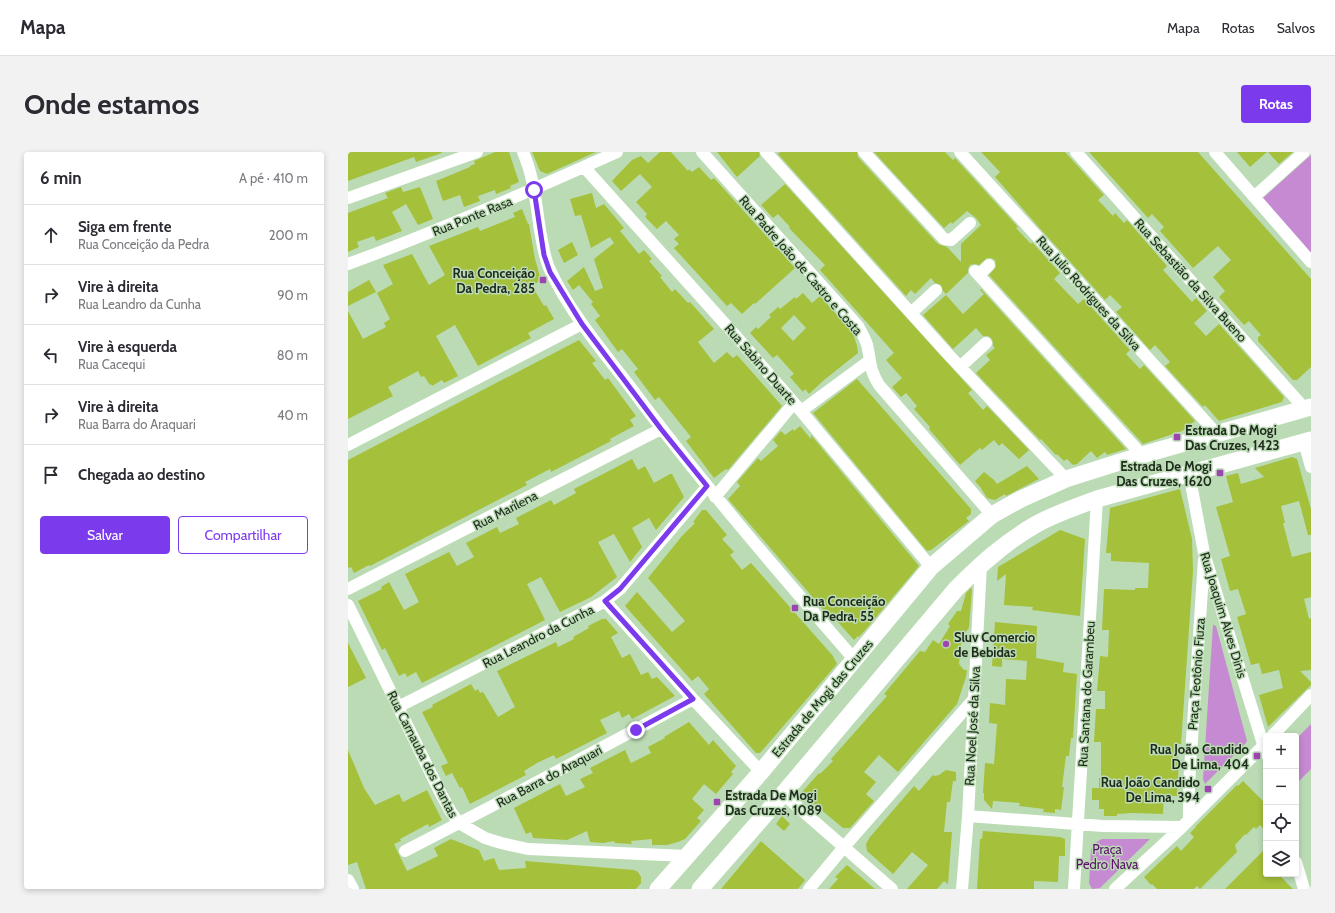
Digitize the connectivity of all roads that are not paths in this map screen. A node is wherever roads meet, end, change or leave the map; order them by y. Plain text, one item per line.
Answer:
1 (477, 152) edge
2 (523, 152) edge
3 (617, 152) edge
4 (702, 152) edge
5 (766, 152) edge
6 (864, 152) edge
7 (960, 152) edge
8 (1076, 152) edge
9 (1216, 152) edge
10 (1304, 152) edge
11 (584, 167) junction
12 (534, 190) junction
13 (1254, 197) junction
14 (348, 198) edge
15 (970, 223) dead end
16 (1311, 262) edge
17 (348, 264) edge
18 (989, 265) dead end
19 (936, 290) dead end
20 (911, 313) junction
21 (582, 324) junction
22 (986, 342) dead end
23 (869, 361) junction
24 (960, 367) junction
25 (798, 407) junction
26 (1308, 408) edge
27 (661, 429) junction
28 (1217, 434) junction
29 (1308, 441) edge
30 (348, 445) edge
31 (1142, 455) junction
32 (1311, 466) edge
33 (1189, 474) junction
34 (1066, 479) junction
35 (707, 486) junction
36 (715, 497) junction
37 (1097, 499) junction
38 (992, 515) junction
39 (1204, 553) junction
40 (982, 564) junction
41 (931, 567) junction
42 (348, 589) edge
43 (605, 601) junction
44 (348, 605) edge
45 (1221, 607) junction
46 (1200, 608) junction
47 (854, 659) junction
48 (1311, 695) edge
49 (693, 699) junction
50 (974, 700) junction
51 (398, 707) junction
52 (1275, 733) edge
53 (1263, 741) edge
54 (1263, 749) edge
55 (761, 772) junction
56 (783, 794) junction
57 (968, 816) junction
58 (459, 823) junction
59 (1186, 823) junction
60 (1078, 825) junction
61 (844, 847) junction
62 (405, 851) dead end
63 (687, 856) junction
64 (1299, 874) edge
65 (348, 880) edge
66 (353, 889) edge
67 (658, 889) edge
68 (700, 889) edge
69 (809, 889) edge
70 (892, 889) edge
71 (962, 889) edge
72 (1074, 889) edge
73 (1116, 889) edge
74 (1303, 889) edge

1 - 14 street
2 - 12 street
3 - 11 street, Rua Ponte Rasa
4 - 23 street, Rua Padre João de Castro e Costa
5 - 20 street
6 - 15 street
7 - 28 street, Rua Julio Rodrigues da Silva
8 - 26 street, Rua Sebastião da Silva Bueno
9 - 13 street
10 - 13 street
11 - 12 street, Rua Ponte Rasa
11 - 25 street, Rua Sabino Duarte
12 - 17 street, Rua Ponte Rasa
12 - 21 street
13 - 16 street
18 - 31 street
19 - 20 street
20 - 24 street
21 - 27 street
21 - 30 street
22 - 24 street
23 - 25 street
23 - 38 street, Rua Padre João de Castro e Costa
24 - 34 street
25 - 36 street
25 - 41 street, Rua Sabino Duarte
26 - 28 main road, Estrada de Mogi das Cruzes
27 - 35 street
27 - 42 street, Rua Marilena
28 - 31 main road, Estrada de Mogi das Cruzes
29 - 32 street
29 - 33 main road
31 - 34 main road, Estrada de Mogi das Cruzes
33 - 37 main road
33 - 39 street, Rua Joaquim Alves Dinis
34 - 38 main road, Estrada de Mogi das Cruzes
35 - 36 street
35 - 43 street, Rua Leandro da Cunha
36 - 47 street
37 - 40 main road
37 - 60 street, Rua Santana do Garambeu
38 - 41 main road, Estrada de Mogi das Cruzes
39 - 45 street, Rua Joaquim Alves Dinis
39 - 46 street, Praça Teotônio Fiuza
40 - 50 street, Rua Noel José da Silva
40 - 56 main road
41 - 47 main road, Estrada de Mogi das Cruzes
43 - 49 street
43 - 51 street, Rua Leandro da Cunha
44 - 51 street, Rua Carnauba dos Dantas
45 - 46 street
45 - 53 street, Rua Joaquim Alves Dinis
46 - 59 street, Praça Teotônio Fiuza
47 - 55 main road, Estrada de Mogi das Cruzes
48 - 52 street
49 - 55 street
49 - 58 street, Rua Barra do Araquari
50 - 57 street, Rua Noel José da Silva
50 - 61 street
51 - 58 street, Rua Carnauba dos Dantas
54 - 59 street
55 - 63 main road, Estrada de Mogi das Cruzes
56 - 61 street
56 - 68 main road
57 - 60 street
57 - 71 street, Rua Noel José da Silva
58 - 62 street, Rua Barra do Araquari
58 - 63 street, Rua Carnauba dos Dantas
59 - 60 street
59 - 73 street
60 - 72 street, Rua Santana do Garambeu
61 - 69 street
61 - 70 street
63 - 67 main road, Estrada de Mogi das Cruzes
64 - 74 street
65 - 66 street

